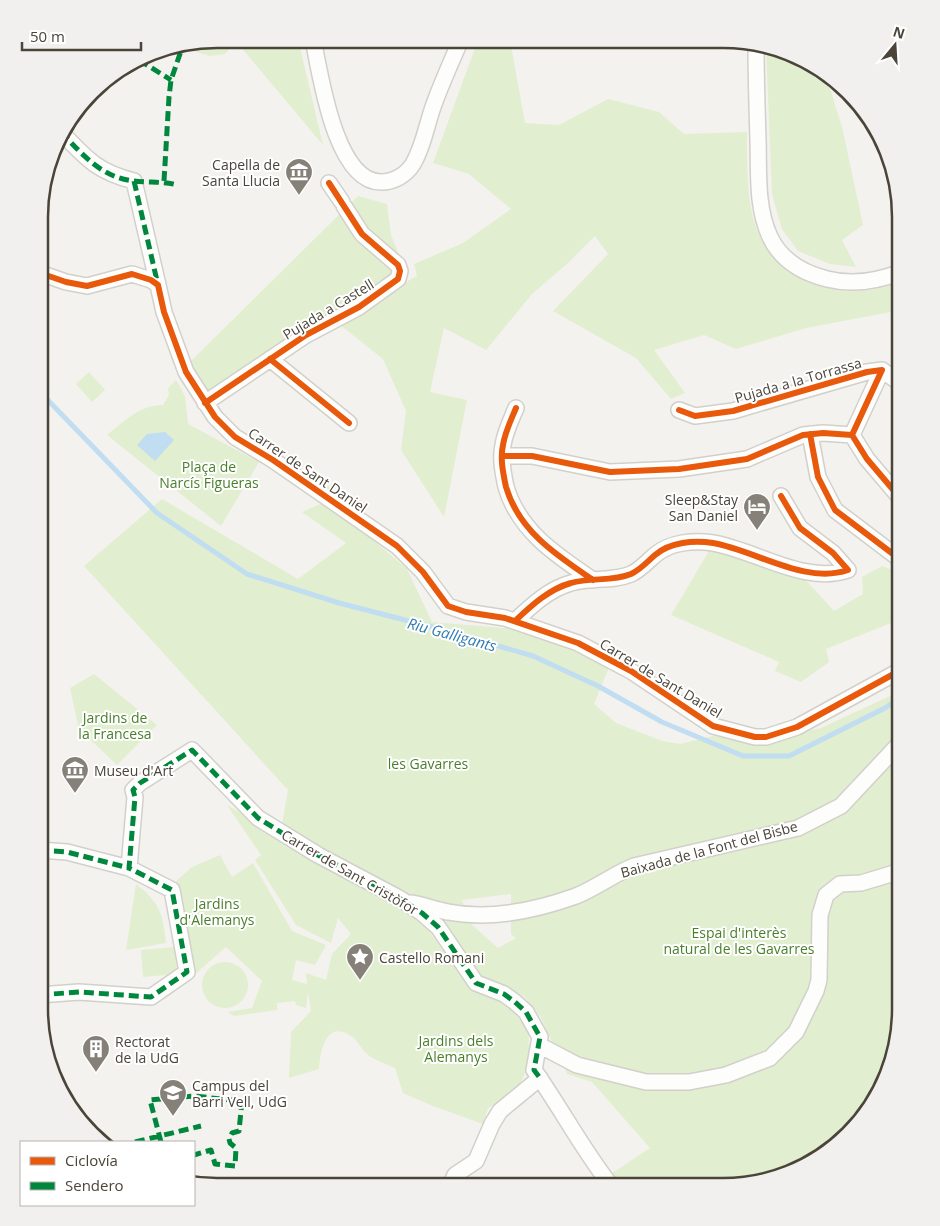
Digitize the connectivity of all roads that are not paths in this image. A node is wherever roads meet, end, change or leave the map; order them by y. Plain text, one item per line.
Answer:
1 (316, 48) edge
2 (458, 48) edge
3 (756, 51) edge
4 (67, 138) edge
5 (329, 183) dead end
6 (892, 275) edge
7 (48, 276) edge
8 (158, 286) junction
9 (270, 359) junction
10 (882, 370) junction
11 (892, 377) edge
12 (205, 403) junction
13 (516, 408) dead end
14 (679, 410) dead end
15 (349, 423) dead end
16 (810, 434) junction
17 (852, 435) junction
18 (502, 456) junction
19 (892, 488) edge
20 (781, 496) dead end
21 (892, 553) edge
22 (593, 580) junction
23 (515, 621) junction
24 (892, 675) edge
25 (892, 752) edge
26 (48, 851) edge
27 (129, 868) junction
28 (892, 874) edge
29 (405, 902) junction
30 (48, 994) edge
31 (539, 1045) junction
32 (540, 1078) junction
33 (453, 1178) edge
34 (605, 1178) edge

1 - 2 street
3 - 6 street
4 - 8 street, Carrer de Sant Daniel
5 - 9 street, Pujada a Castell
7 - 8 street
8 - 12 street, Carrer de Sant Daniel
9 - 12 street, Pujada a Castell
9 - 15 street
10 - 11 street
10 - 14 street, Pujada a la Torrassa
10 - 17 street, Pujada a la Torrassa
12 - 23 street, Carrer de Sant Daniel
13 - 18 street
16 - 17 street
16 - 18 street
16 - 21 street
17 - 19 street
18 - 22 street
20 - 22 street
22 - 23 street
23 - 24 street, Carrer de Sant Daniel
25 - 29 street, Baixada de la Font del Bisbe
26 - 27 street
27 - 29 street, Carrer de Sant Cristòfor
27 - 30 street
28 - 31 street
29 - 31 street, Carrer de Sant Cristòfor
31 - 32 street, Carrer de Sant Cristòfor
32 - 33 street
32 - 34 street

